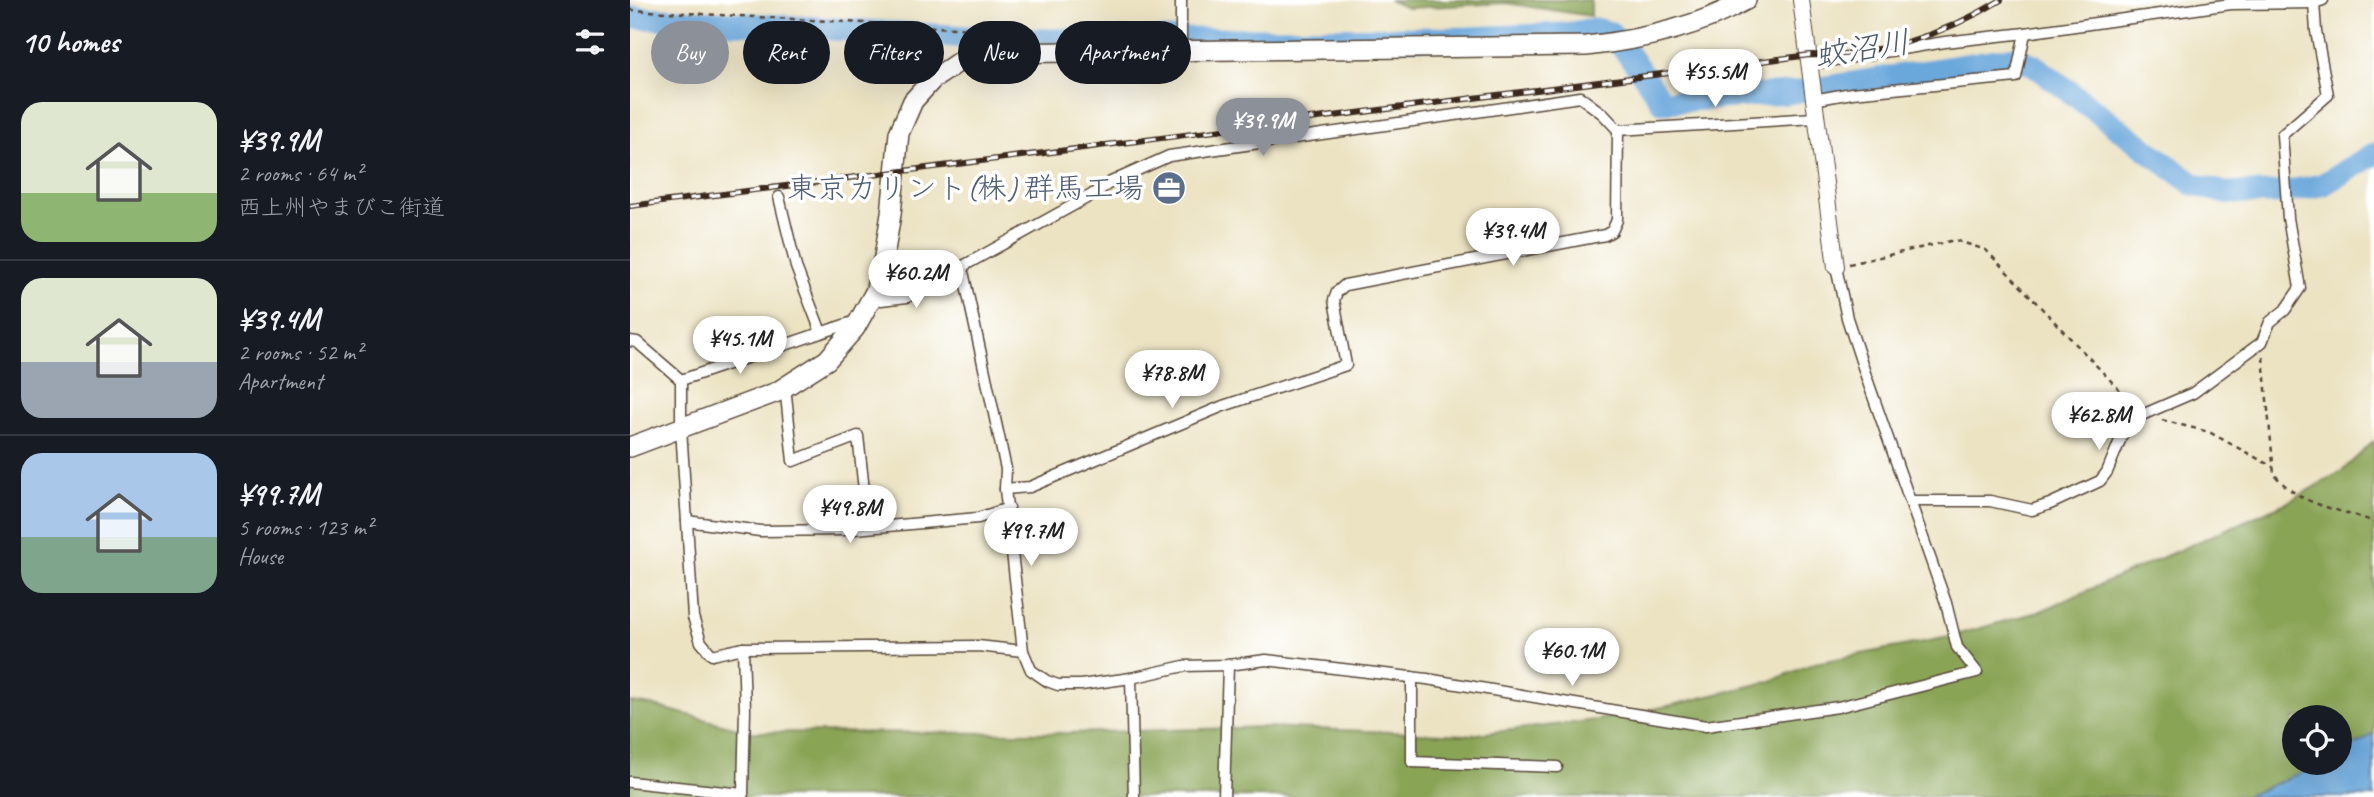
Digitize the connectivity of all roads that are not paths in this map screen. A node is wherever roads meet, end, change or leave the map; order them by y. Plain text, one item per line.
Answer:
1 (1181, 0) edge
2 (1746, 0) edge
3 (1801, 0) edge
4 (2319, 1) edge
5 (1181, 21) edge
6 (2024, 39) junction
7 (1191, 42) edge
8 (1055, 49) edge
9 (1810, 64) junction
10 (1813, 100) junction
11 (1815, 118) junction
12 (1618, 130) junction
13 (779, 197) dead end
14 (962, 267) junction
15 (1836, 267) joint
16 (875, 292) junction
17 (860, 320) junction
18 (821, 332) junction
19 (630, 341) edge
20 (681, 380) junction
21 (785, 386) junction
22 (681, 428) junction
23 (630, 447) edge
24 (1005, 489) junction
25 (864, 499) dead end
26 (1910, 501) junction
27 (1009, 508) junction
28 (687, 521) junction
29 (743, 648) junction
30 (1023, 651) junction
31 (1228, 665) junction
32 (1412, 677) junction
33 (1131, 678) junction
34 (1557, 767) dead end
35 (630, 782) edge
36 (1133, 797) edge
37 (1224, 797) edge

1 - 5 street
2 - 7 highway
3 - 9 street
4 - 6 street
4 - 26 street
6 - 9 street
6 - 10 street
8 - 16 highway
9 - 10 street
10 - 11 street
11 - 12 street
11 - 15 street
12 - 14 street
12 - 24 street
13 - 18 street
14 - 16 street
14 - 24 street
15 - 26 street
16 - 17 highway
17 - 18 street
17 - 21 highway
18 - 20 street
19 - 20 street
20 - 22 street
21 - 22 highway
21 - 25 street
22 - 23 highway
22 - 28 street
24 - 27 street
26 - 32 street
27 - 28 street
27 - 30 street
28 - 29 street
29 - 30 street
29 - 35 street
30 - 33 street
31 - 32 street
31 - 33 street
31 - 37 street
32 - 34 street
33 - 36 street

